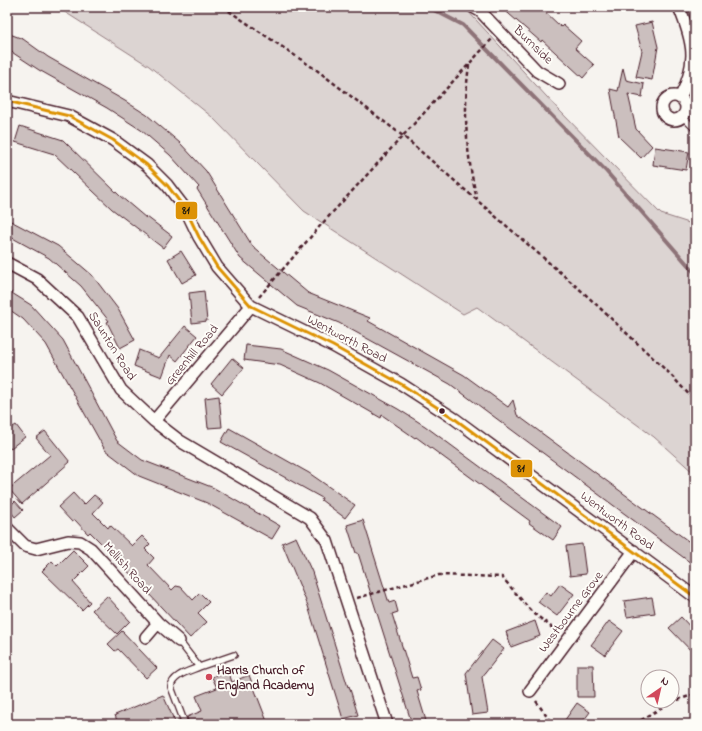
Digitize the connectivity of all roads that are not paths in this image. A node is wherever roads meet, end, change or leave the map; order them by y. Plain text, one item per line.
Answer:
1 (473, 7) edge
2 (679, 7) edge
3 (559, 84) dead end
4 (680, 98) junction
5 (7, 101) edge
6 (682, 116) junction
7 (695, 129) edge
8 (7, 263) edge
9 (251, 306) junction
10 (154, 421) junction
11 (7, 528) edge
12 (634, 551) junction
13 (695, 597) edge
14 (158, 623) junction
15 (146, 637) dead end
16 (179, 641) joint
17 (234, 655) dead end
18 (199, 667) junction
19 (530, 691) road end
20 (185, 724) edge
21 (387, 724) edge

1 - 3 street, Burnside
2 - 4 street
4 - 6 street
4 - 6 street
5 - 9 street, Wentworth Road
6 - 7 lane
8 - 10 street, Saunton Road
9 - 10 street, Greenhill Road
9 - 12 street, Wentworth Road
10 - 21 street, Saunton Road
11 - 14 street, Mellish Road
12 - 13 street, Wentworth Road
12 - 19 street, Westbourne Grove
14 - 15 street
14 - 16 street, Mellish Road
16 - 18 lane
17 - 18 lane
18 - 20 lane

